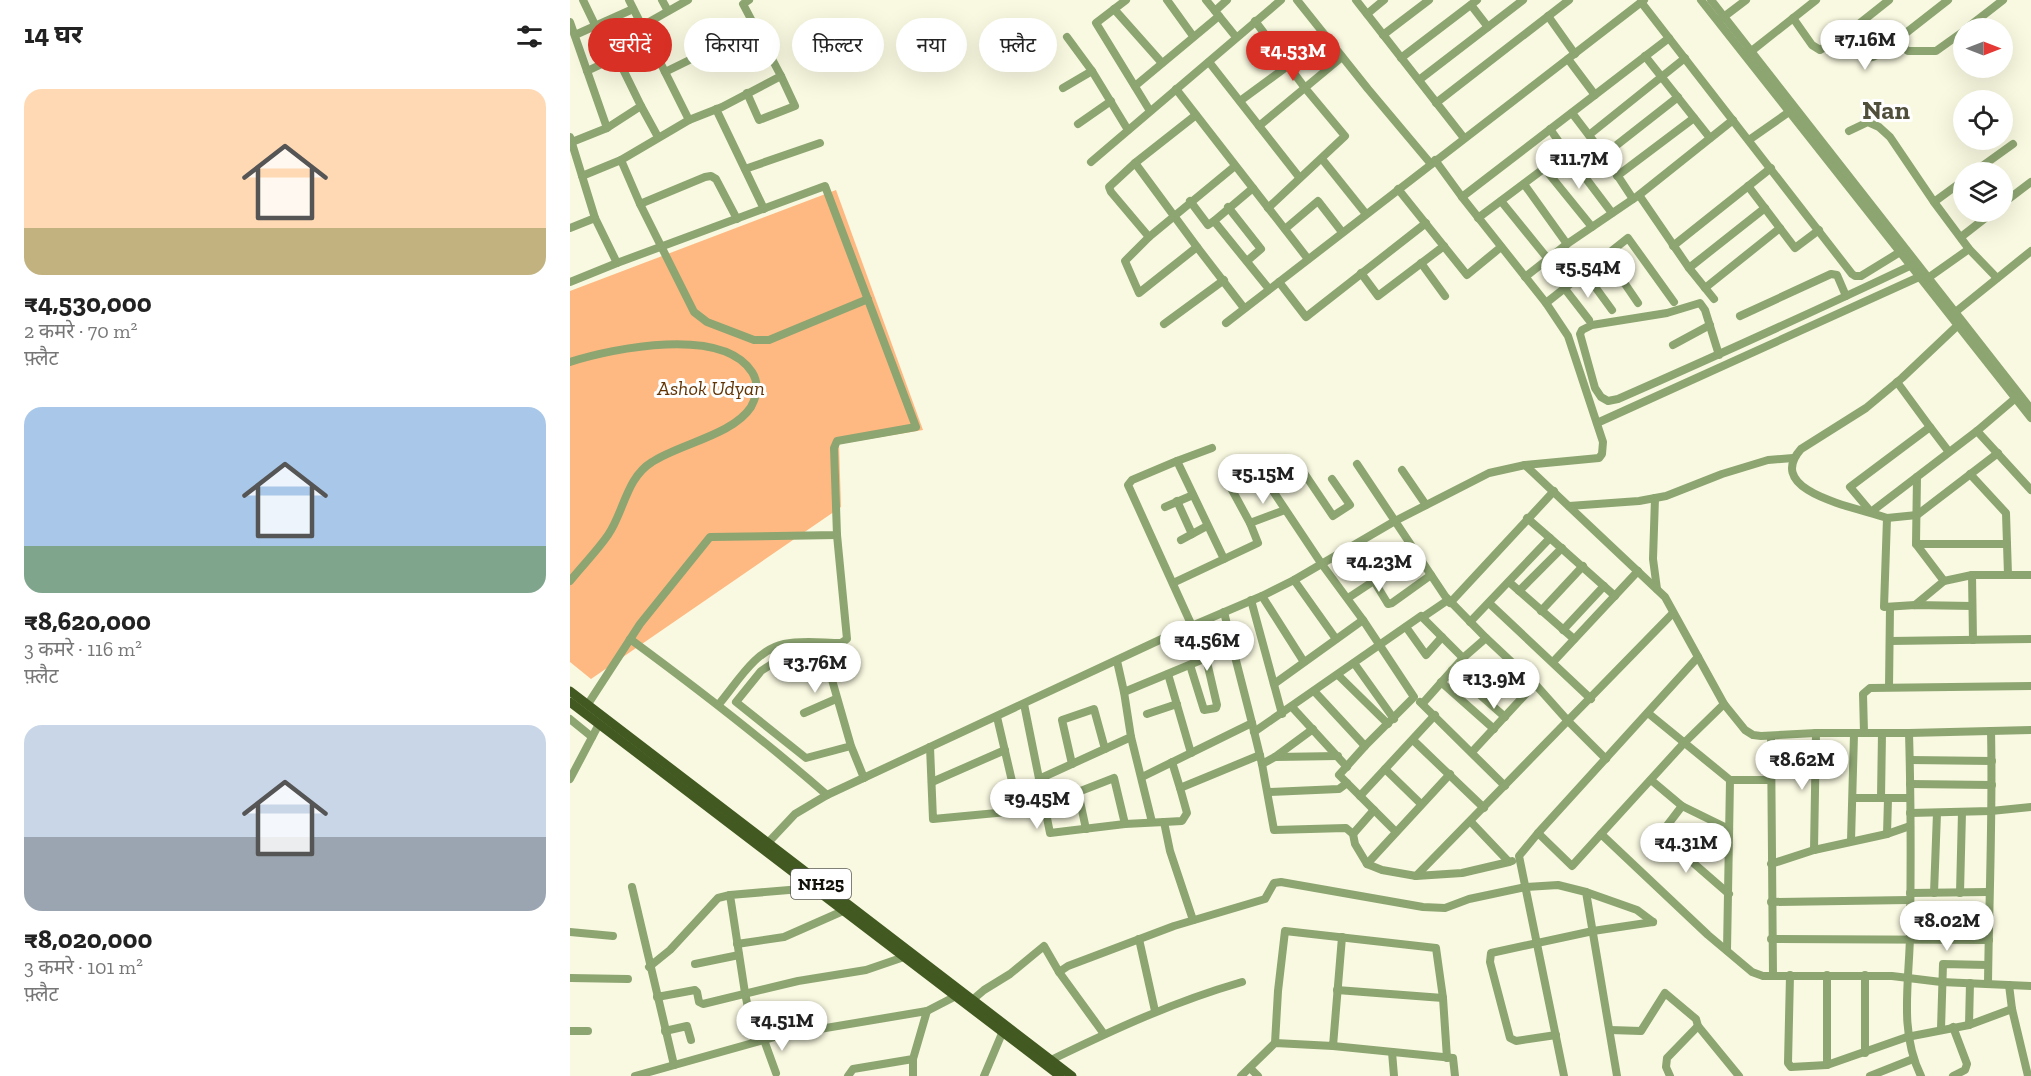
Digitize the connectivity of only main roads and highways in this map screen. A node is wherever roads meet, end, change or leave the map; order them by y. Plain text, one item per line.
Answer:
1 (570, 691) edge
2 (570, 702) edge
3 (765, 846) junction
4 (960, 994) junction
5 (970, 1002) junction
6 (1060, 1076) edge
7 (1072, 1076) edge

1 - 3 main road, NH25
2 - 3 main road, NH25
3 - 4 main road, NH25
3 - 4 main road, NH25
4 - 5 main road, NH25
5 - 6 main road, NH25
5 - 7 main road, NH25

